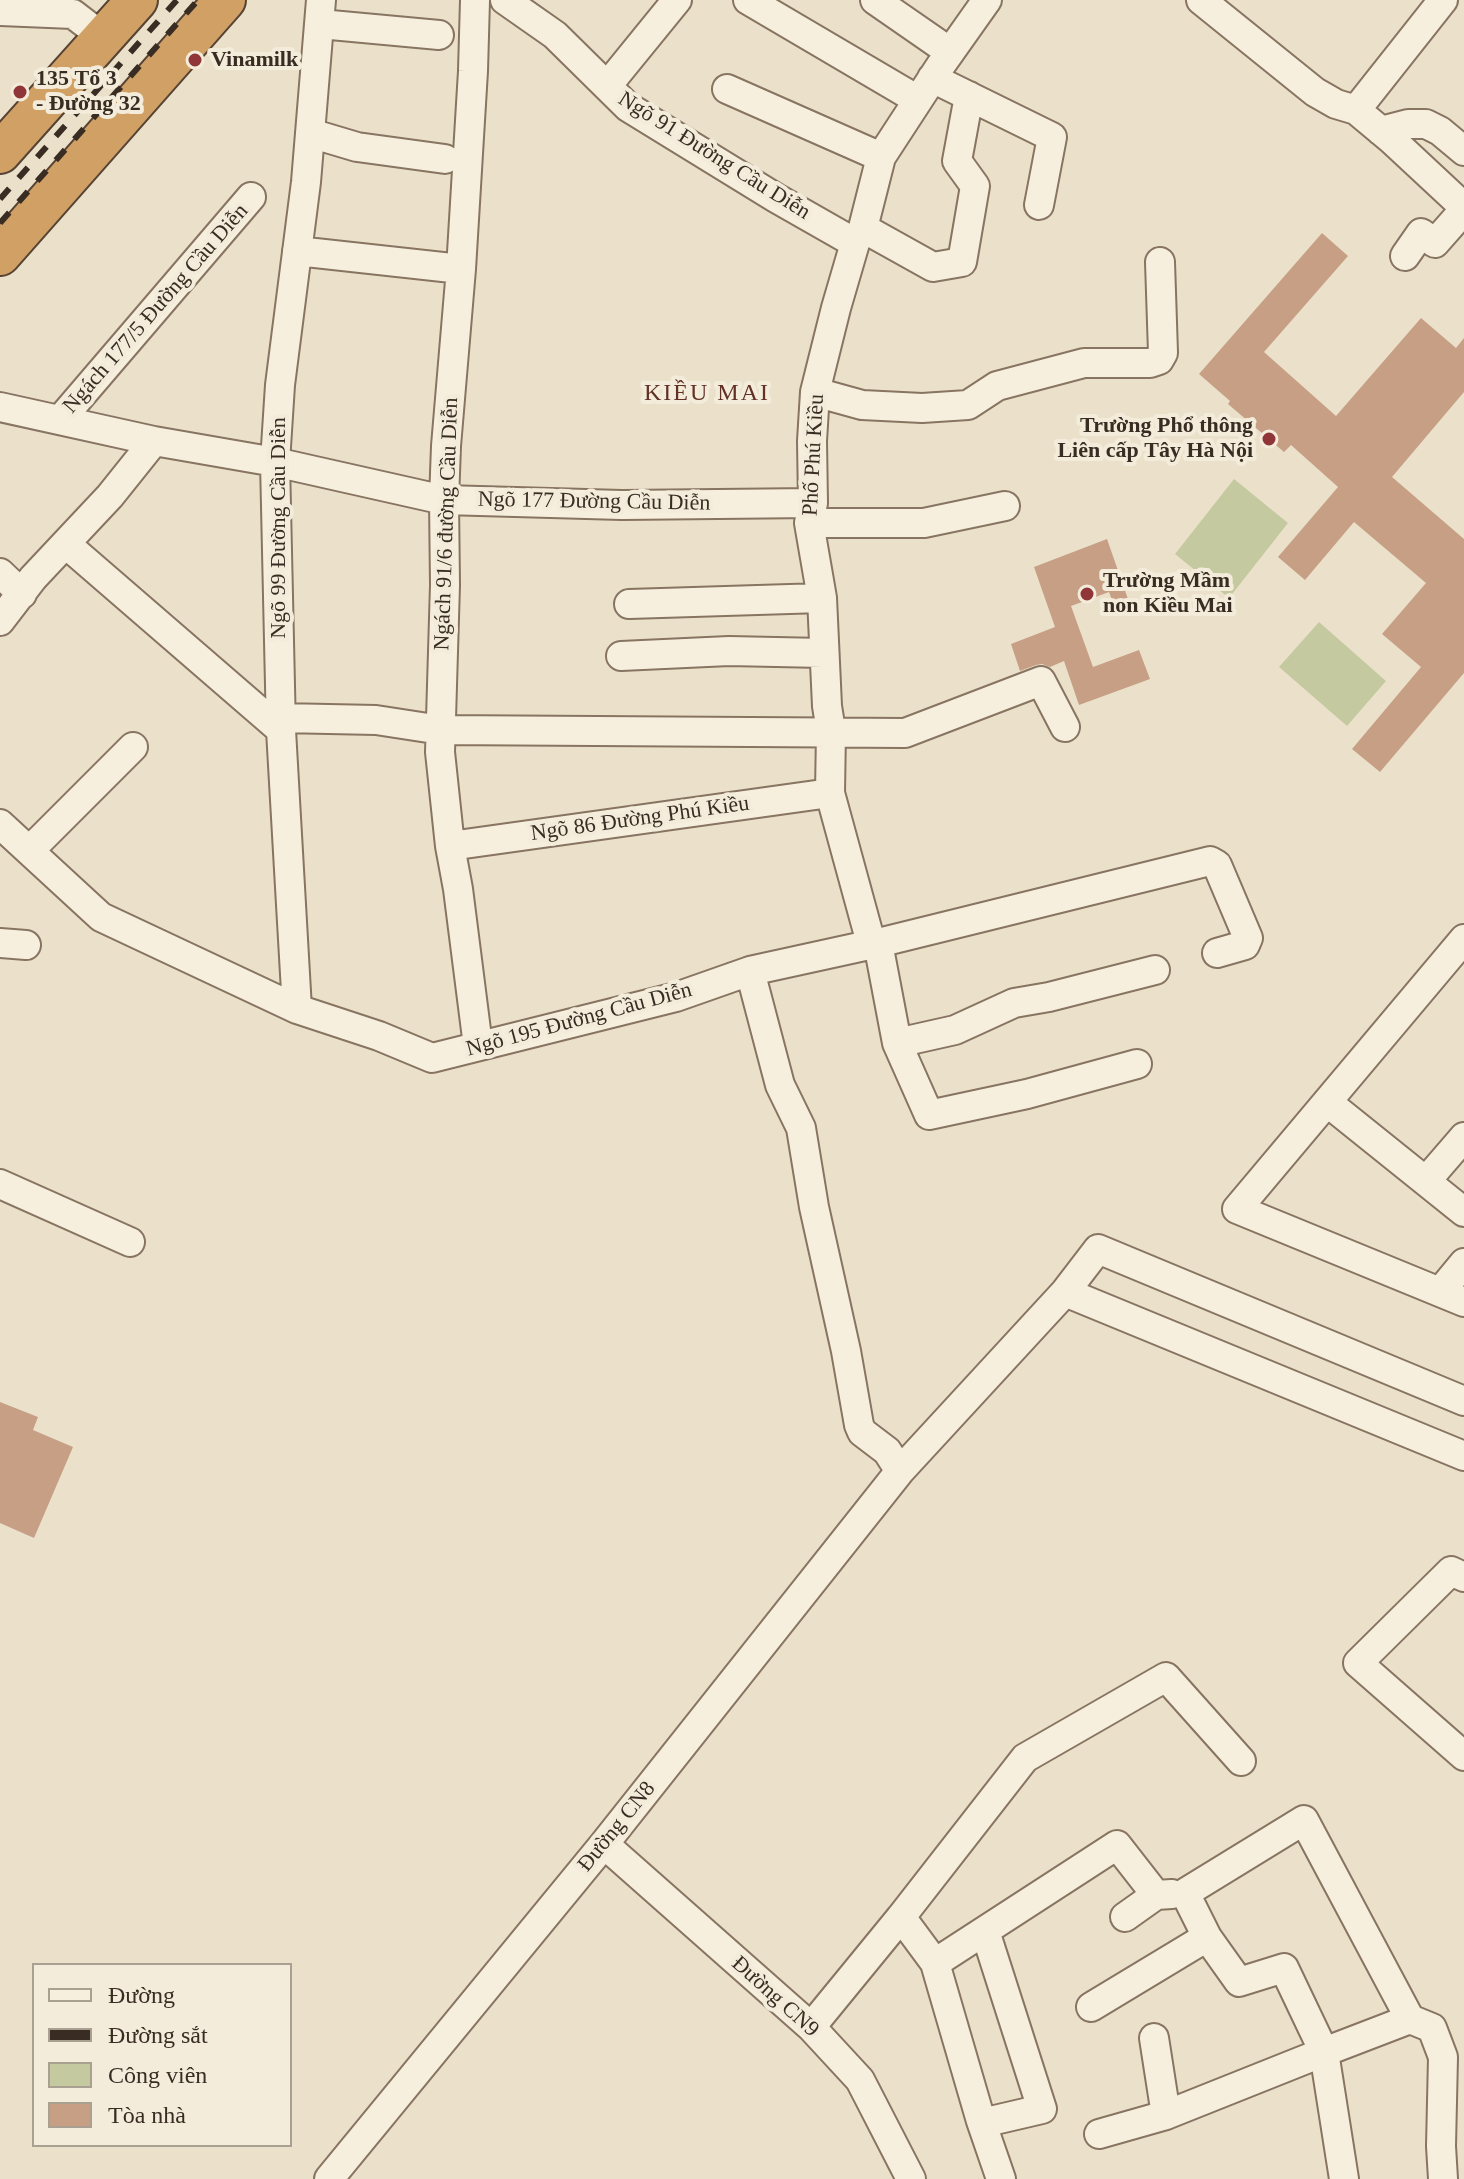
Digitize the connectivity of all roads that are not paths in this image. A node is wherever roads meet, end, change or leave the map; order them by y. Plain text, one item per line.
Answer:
1 (137, 0) edge
2 (225, 0) edge
3 (475, 0) edge
4 (505, 0) edge
5 (677, 0) edge
6 (748, 0) edge
7 (875, 0) edge
8 (1201, 0) edge
9 (1443, 0) edge
10 (981, 2) edge
11 (0, 11) edge
12 (320, 12) edge
13 (439, 35) dead end
14 (103, 37) junction
15 (950, 52) junction
16 (607, 86) junction
17 (727, 89) dead end
18 (925, 89) junction
19 (969, 96) junction
20 (1356, 110) junction
21 (1381, 131) junction
22 (310, 133) junction
23 (1464, 151) edge
24 (0, 153) edge
25 (881, 157) junction
26 (445, 159) dead end
27 (251, 197) dead end
28 (1039, 205) dead end
29 (1464, 209) edge
30 (859, 236) junction
31 (297, 251) junction
32 (0, 255) edge
33 (1405, 256) dead end
34 (1160, 262) dead end
35 (461, 269) junction
36 (815, 392) junction
37 (0, 407) edge
38 (60, 420) junction
39 (154, 441) junction
40 (275, 462) junction
41 (444, 500) junction
42 (1005, 506) dead end
43 (811, 513) junction
44 (66, 544) junction
45 (0, 573) edge
46 (22, 594) junction
47 (822, 598) junction
48 (629, 604) dead end
49 (0, 621) edge
50 (823, 653) junction
51 (621, 656) dead end
52 (281, 724) junction
53 (1065, 727) dead end
54 (441, 730) junction
55 (831, 731) junction
56 (133, 747) dead end
57 (830, 793) junction
58 (0, 824) edge
59 (450, 846) junction
60 (30, 850) junction
61 (1464, 939) edge
62 (875, 943) junction
63 (1217, 953) dead end
64 (1155, 970) dead end
65 (750, 971) junction
66 (297, 1009) junction
67 (897, 1043) junction
68 (478, 1046) junction
69 (1137, 1064) dead end
70 (1327, 1102) junction
71 (1464, 1137) edge
72 (1426, 1181) junction
73 (0, 1184) edge
74 (1464, 1212) edge
75 (130, 1242) dead end
76 (1464, 1263) edge
77 (1065, 1292) junction
78 (1452, 1297) edge
79 (1464, 1401) edge
80 (1464, 1456) edge
81 (900, 1471) junction
82 (1464, 1577) edge
83 (1464, 1756) edge
84 (1241, 1761) dead end
85 (604, 1844) junction
86 (1185, 1893) junction
87 (1156, 1895) junction
88 (901, 1917) junction
89 (1125, 1917) dead end
90 (985, 1931) junction
91 (1207, 1937) junction
92 (935, 1963) junction
93 (1091, 2007) dead end
94 (1410, 2019) junction
95 (811, 2027) junction
96 (1154, 2038) dead end
97 (1324, 2052) junction
98 (1166, 2115) junction
99 (982, 2123) junction
100 (1099, 2134) dead end
101 (329, 2179) edge
102 (911, 2179) edge
103 (1001, 2179) edge
104 (1344, 2179) edge
105 (1443, 2179) edge

1 - 14 highway
2 - 32 highway
3 - 35 street, Ngách 91/6 đường Cầu Diễn
4 - 16 street, Ngõ 91 Đường Cầu Diễn
5 - 16 street
6 - 18 street
7 - 15 street
8 - 20 street
9 - 20 street
10 - 15 street, Phố Phú Kiều
11 - 14 street
12 - 13 street
12 - 22 street, Ngõ 99 Đường Cầu Diễn
14 - 24 highway
15 - 18 street, Phố Phú Kiều
16 - 30 street, Ngõ 91 Đường Cầu Diễn
17 - 25 street
18 - 19 street
18 - 25 street, Phố Phú Kiều
19 - 28 street
19 - 30 street, Ngõ 91 Đường Cầu Diễn
20 - 21 street
21 - 23 street
21 - 29 street
22 - 26 street
22 - 31 street, Ngõ 99 Đường Cầu Diễn
25 - 30 street, Phố Phú Kiều
27 - 38 street, Ngách 177/5 Đường Cầu Diễn
29 - 33 street
30 - 36 street, Phố Phú Kiều
31 - 35 street
31 - 40 street, Ngõ 99 Đường Cầu Diễn
34 - 36 street
35 - 41 street, Ngách 91/6 đường Cầu Diễn
36 - 43 street, Phố Phú Kiều
37 - 38 street, Ngõ 177 Đường Cầu Diễn
38 - 39 street, Ngõ 177 Đường Cầu Diễn
39 - 40 street, Ngõ 177 Đường Cầu Diễn
39 - 44 street
40 - 41 street, Ngõ 177 Đường Cầu Diễn
40 - 52 street, Ngõ 99 Đường Cầu Diễn
41 - 43 street, Ngõ 177 Đường Cầu Diễn
41 - 54 street, Ngách 91/6 đường Cầu Diễn
42 - 43 street, Ngõ 177 Đường Cầu Diễn
43 - 47 street, Phố Phú Kiều
44 - 46 street
44 - 52 street
45 - 46 street
46 - 49 street
47 - 48 street
47 - 50 street, Phố Phú Kiều
50 - 51 street
50 - 55 street, Phố Phú Kiều
52 - 54 street
52 - 66 street, Ngõ 99 Đường Cầu Diễn
53 - 55 street
54 - 55 street
54 - 59 street, Ngách 91/6 đường Cầu Diễn
55 - 57 street, Phố Phú Kiều
56 - 60 street
57 - 59 street, Ngõ 86 Đường Phú Kiều
57 - 62 street, Phố Phú Kiều
58 - 60 street, Ngõ 195 Đường Cầu Diễn
59 - 68 street, Ngách 91/6 đường Cầu Diễn
60 - 66 street, Ngõ 195 Đường Cầu Diễn
61 - 70 street
62 - 63 street, Ngõ 195 Đường Cầu Diễn
62 - 65 street, Ngõ 195 Đường Cầu Diễn
62 - 67 street, Phố Phú Kiều
64 - 67 street
65 - 68 street, Ngõ 195 Đường Cầu Diễn
65 - 81 street
66 - 68 street, Ngõ 195 Đường Cầu Diễn
67 - 69 street, Phố Phú Kiều
70 - 72 street
70 - 78 street
71 - 72 street
72 - 74 street
73 - 75 street
76 - 78 street
77 - 79 street, Đường CN8
77 - 80 street
77 - 81 street, Đường CN8
81 - 85 street, Đường CN8
82 - 83 street
84 - 88 street
85 - 95 street, Đường CN9
85 - 101 street, Đường CN8
86 - 87 street
86 - 91 street
86 - 94 street
87 - 89 street
87 - 90 street
88 - 92 street
88 - 95 street
90 - 92 street
90 - 99 street
91 - 93 street
91 - 97 street
92 - 99 street
94 - 97 street
94 - 105 street
95 - 102 street, Đường CN9
96 - 98 street
97 - 98 street
97 - 104 street
98 - 100 street
99 - 103 street

